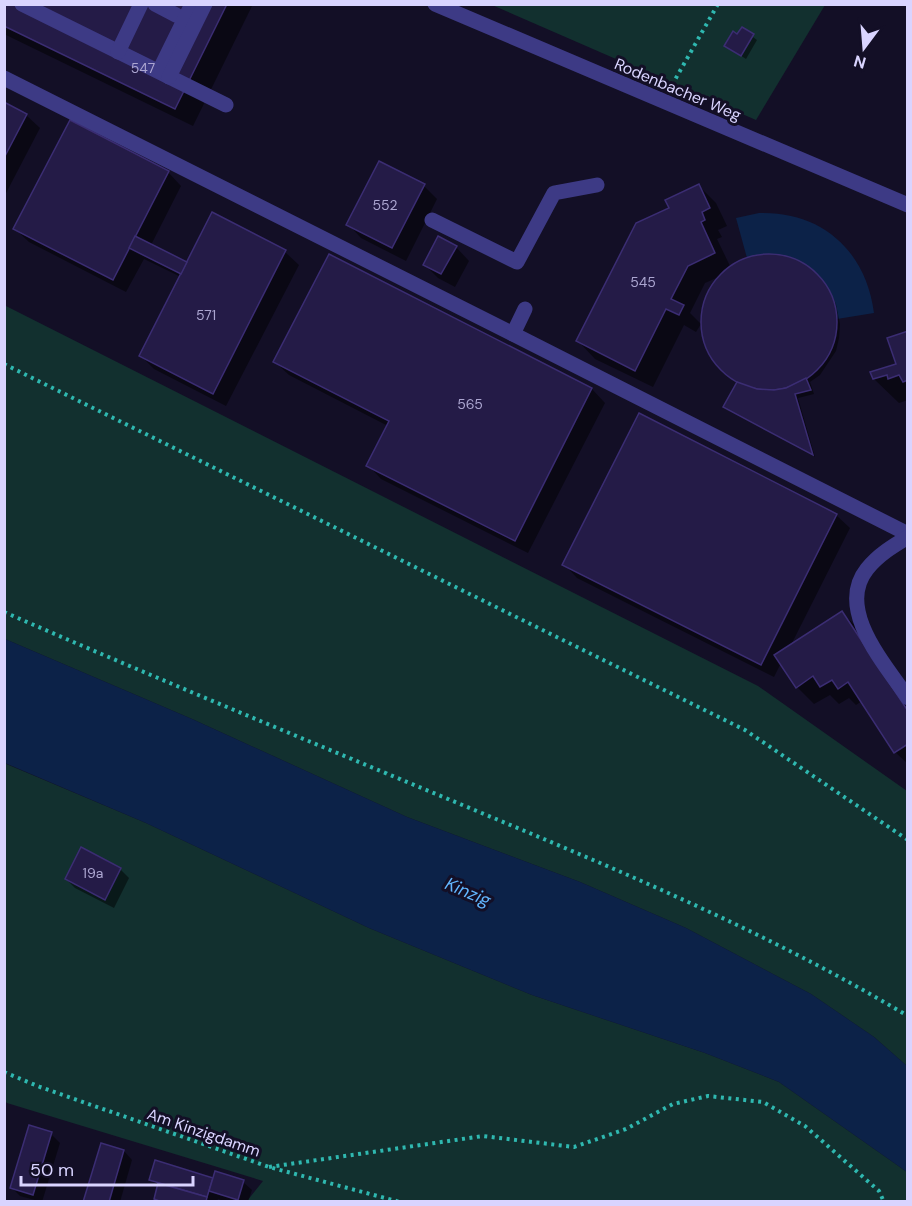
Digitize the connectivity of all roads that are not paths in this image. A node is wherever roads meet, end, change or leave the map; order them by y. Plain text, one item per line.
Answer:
1 (22, 4) edge
2 (141, 4) edge
3 (155, 4) edge
4 (192, 4) edge
5 (205, 4) edge
6 (435, 4) edge
7 (176, 15) dead end
8 (118, 52) junction
9 (164, 74) junction
10 (4, 78) edge
11 (226, 105) dead end
12 (597, 185) dead end
13 (908, 205) edge
14 (432, 220) dead end
15 (525, 309) dead end
16 (513, 334) junction
17 (908, 535) edge
18 (908, 698) edge

1 - 8 street
2 - 8 street
3 - 7 street
4 - 9 street
5 - 9 street
6 - 13 street, Rodenbacher Weg
8 - 9 street
9 - 11 street
10 - 16 street
12 - 14 street
15 - 16 street
16 - 17 street
17 - 18 street

